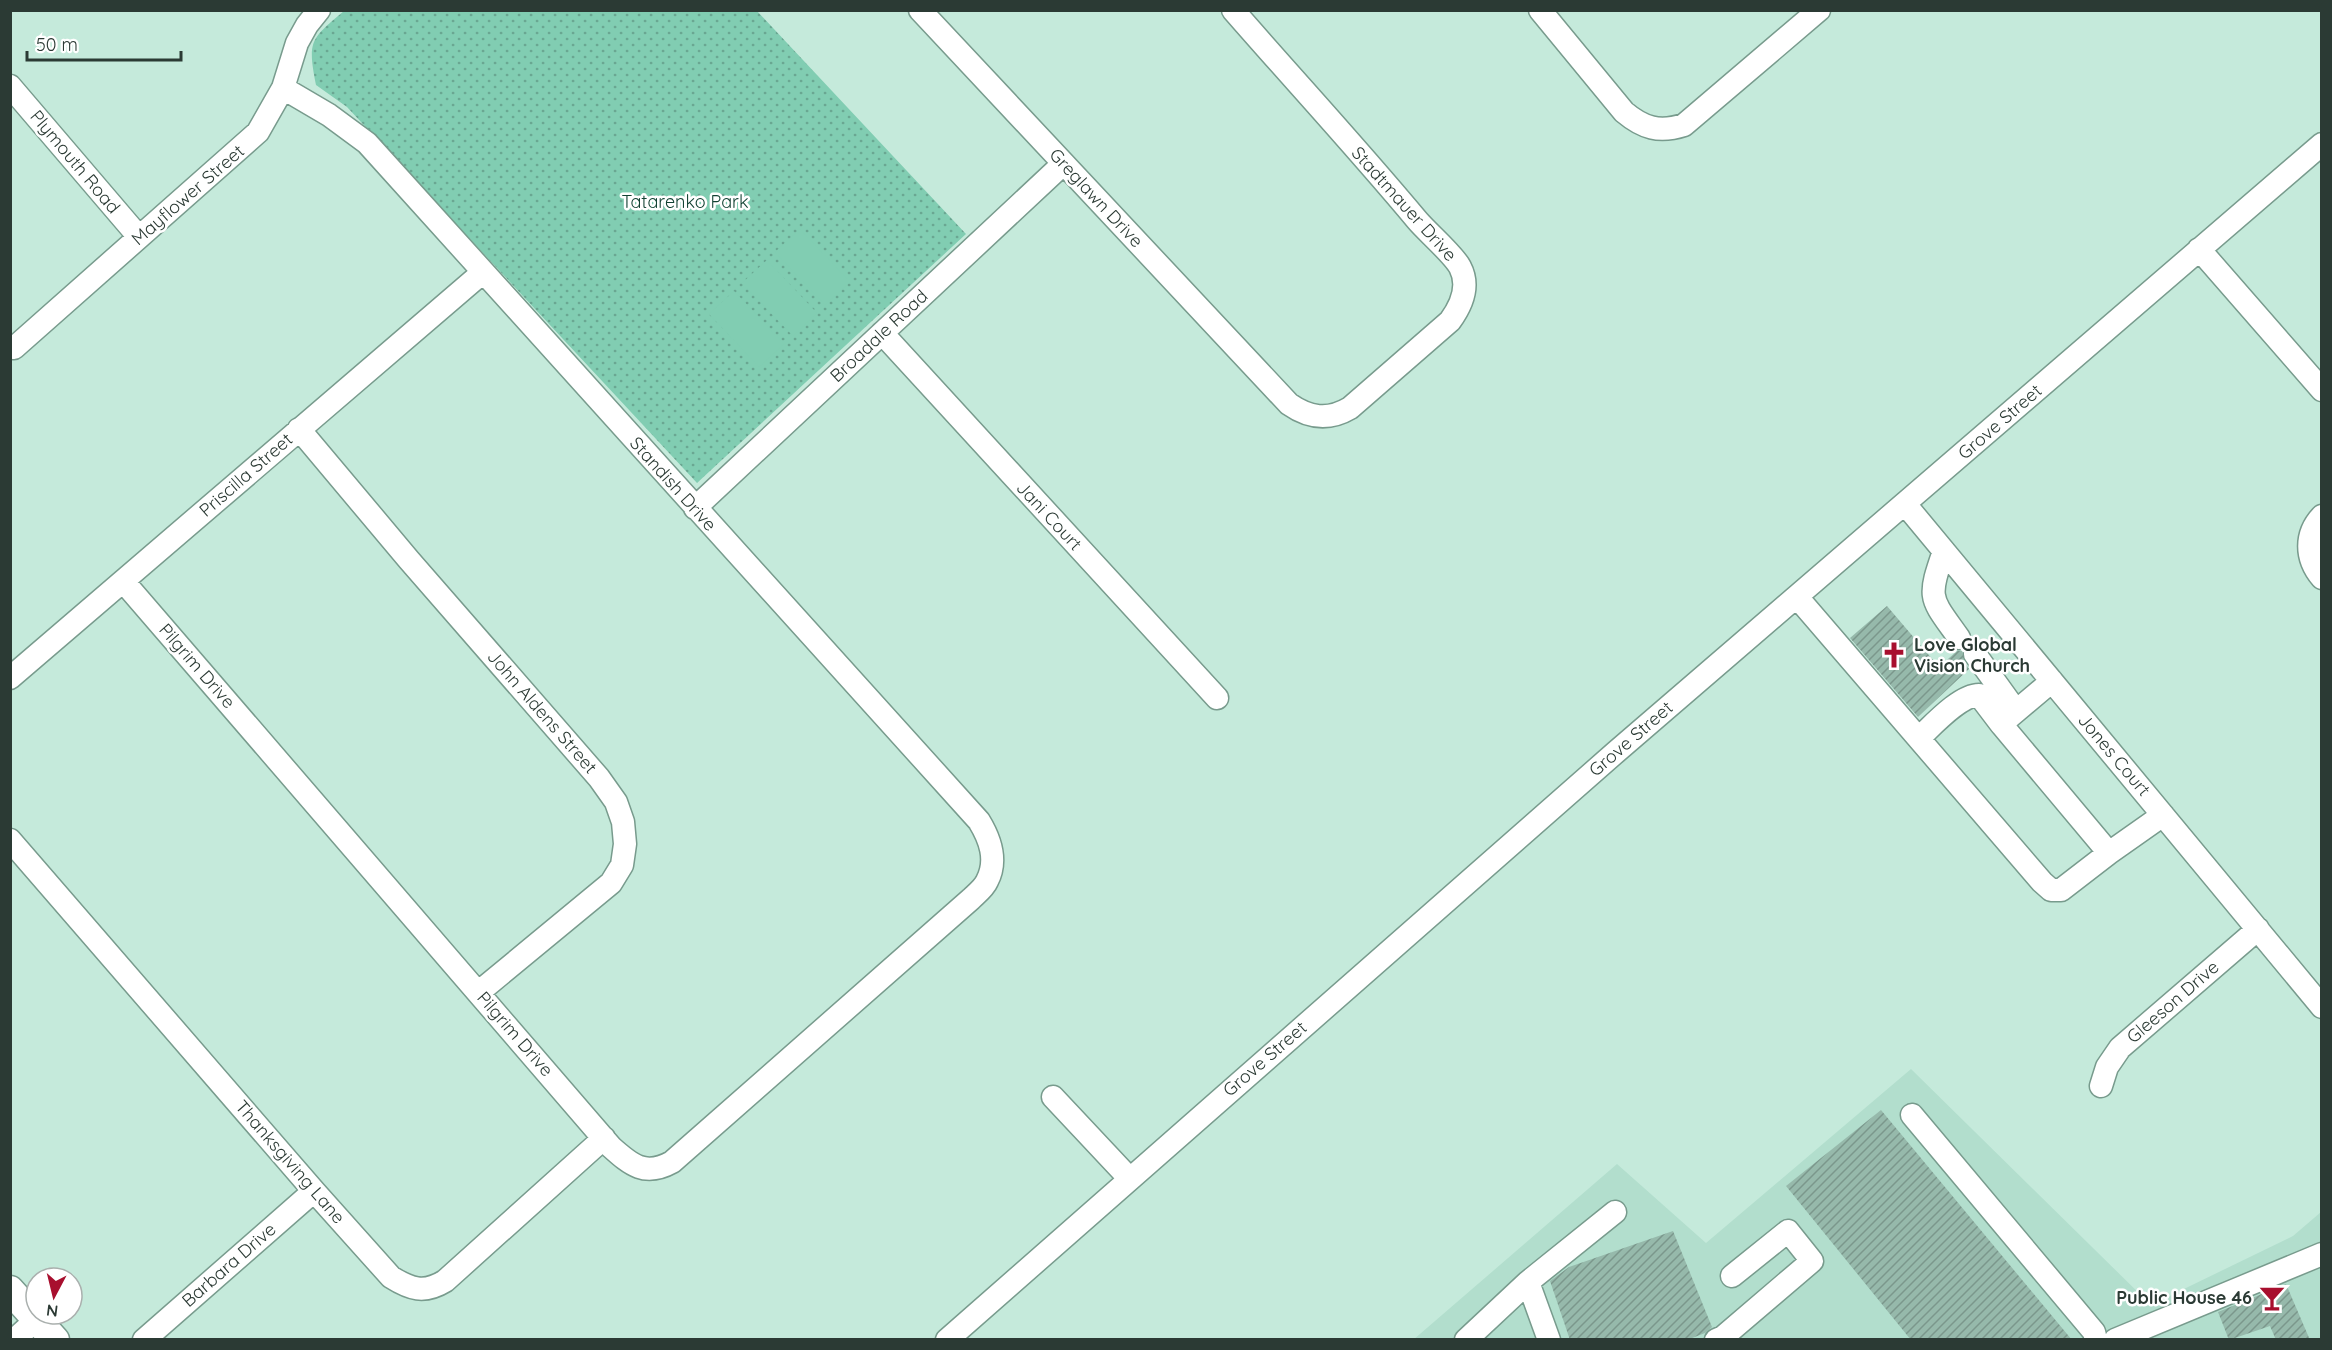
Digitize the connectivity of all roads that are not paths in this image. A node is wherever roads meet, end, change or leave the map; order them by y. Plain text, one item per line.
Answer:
1 (319, 10) edge
2 (920, 10) edge
3 (1233, 10) edge
4 (1540, 10) edge
5 (1819, 10) edge
6 (10, 86) edge
7 (283, 88) junction
8 (2322, 144) edge
9 (1063, 164) junction
10 (139, 237) junction
11 (2199, 249) junction
12 (482, 273) junction
13 (882, 333) junction
14 (12, 347) edge
15 (1271, 386) joint
16 (2322, 390) edge
17 (299, 429) junction
18 (1905, 504) junction
19 (695, 508) junction
20 (2322, 516) edge
21 (1944, 551) junction
22 (2322, 578) edge
23 (123, 581) junction
24 (1797, 597) junction
25 (10, 678) edge
26 (2052, 681) junction
27 (1217, 698) dead end
28 (2008, 717) junction
29 (1918, 738) junction
30 (2163, 815) junction
31 (10, 840) edge
32 (2109, 852) junction
33 (959, 910) joint
34 (2258, 930) junction
35 (479, 992) junction
36 (2322, 1006) edge
37 (2101, 1086) dead end
38 (1053, 1096) dead end
39 (1912, 1115) dead end
40 (604, 1138) junction
41 (1129, 1178) junction
42 (314, 1191) junction
43 (1615, 1212) dead end
44 (2322, 1254) edge
45 (1732, 1276) dead end
46 (1528, 1282) junction
47 (10, 1290) edge
48 (46, 1329) edge
49 (2161, 1331) edge
50 (1723, 1338) edge
51 (14, 1340) edge
52 (144, 1340) edge
53 (946, 1340) edge
54 (1466, 1340) edge
55 (1549, 1340) edge
56 (2096, 1340) edge
57 (2115, 1340) edge

1 - 7 street, Mayflower Street
2 - 9 street, Greglawn Drive
3 - 15 street, Stadtmauer Drive
4 - 5 street
6 - 10 street, Plymouth Road
7 - 10 street, Mayflower Street
7 - 12 street, Standish Drive
8 - 11 street, Grove Street
9 - 13 street, Broadale Road
9 - 15 street, Greglawn Drive
10 - 14 street, Mayflower Street
11 - 16 street
11 - 18 street, Grove Street
12 - 17 street, Priscilla Street
12 - 19 street, Standish Drive
13 - 19 street, Broadale Road
13 - 27 street, Jani Court
17 - 23 street, Priscilla Street
17 - 35 street, John Aldens Street
18 - 21 street, Jones Court
18 - 24 street, Grove Street
19 - 33 street, Standish Drive
20 - 22 street
21 - 26 street, Jones Court
21 - 28 street
23 - 25 street, Priscilla Street
23 - 35 street, Pilgrim Drive
24 - 29 street
24 - 41 street, Grove Street
26 - 28 street
26 - 30 street, Jones Court
28 - 29 street
28 - 32 street
29 - 32 street
30 - 32 street
30 - 34 street, Jones Court
31 - 42 street, Thanksgiving Lane
33 - 40 street, Pilgrim Drive
34 - 36 street, Jones Court
34 - 37 street, Gleeson Drive
35 - 40 street, Pilgrim Drive
38 - 41 street
39 - 56 street
40 - 42 street, Thanksgiving Lane
41 - 53 street, Grove Street
42 - 52 street, Barbara Drive
43 - 46 street
44 - 49 street
45 - 50 street
46 - 54 street
46 - 55 street
47 - 48 main road
48 - 51 street
49 - 57 street

